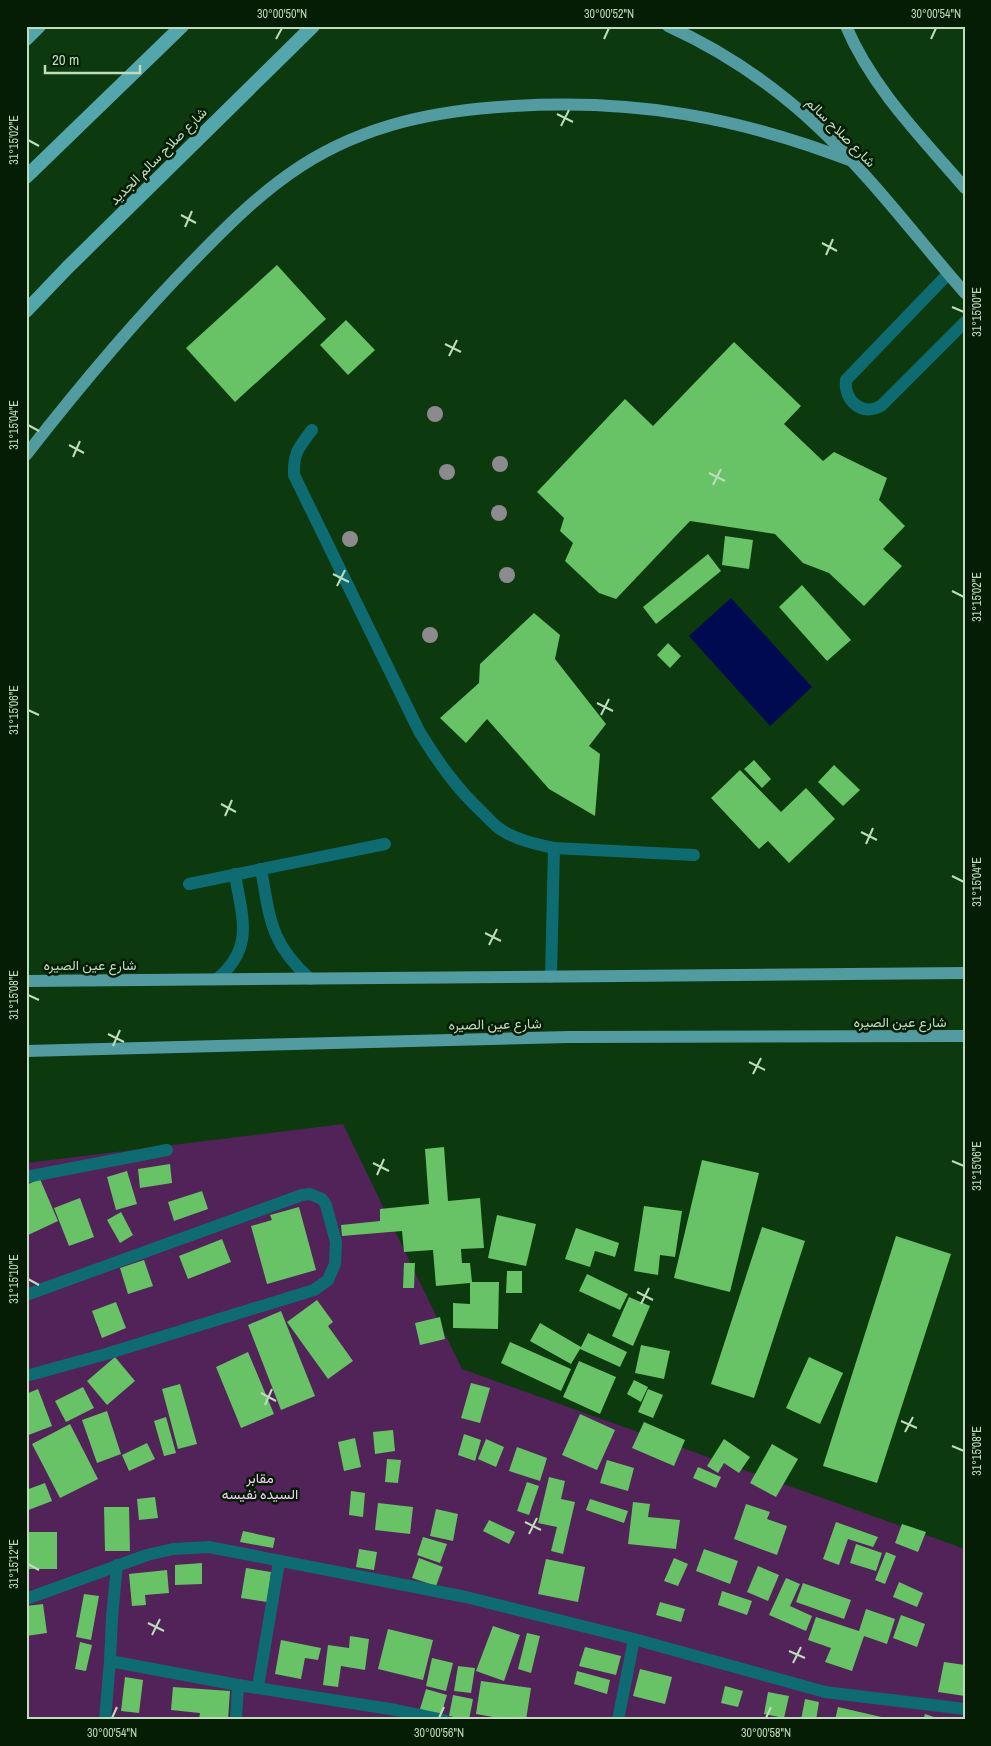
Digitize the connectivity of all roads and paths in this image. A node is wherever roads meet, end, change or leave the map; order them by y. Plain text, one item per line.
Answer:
1 (39, 26) edge
2 (182, 26) edge
3 (313, 26) edge
4 (668, 26) edge
5 (846, 26) edge
6 (685, 31) edge
7 (26, 39) edge
8 (852, 161) junction
9 (26, 177) edge
10 (965, 188) edge
11 (948, 274) junction
12 (965, 293) edge
13 (26, 311) edge
14 (965, 322) edge
15 (312, 430) dead end
16 (26, 455) edge
17 (384, 844) dead end
18 (554, 848) junction
19 (694, 855) dead end
20 (261, 869) junction
21 (235, 874) junction
22 (189, 884) dead end
23 (965, 973) edge
24 (551, 977) junction
25 (217, 979) junction
26 (310, 979) junction
27 (26, 980) edge
28 (965, 1036) edge
29 (26, 1051) edge
30 (167, 1150) dead end
31 (26, 1177) edge
32 (26, 1295) edge
33 (26, 1376) edge
34 (279, 1562) junction
35 (118, 1565) junction
36 (26, 1599) edge
37 (634, 1639) junction
38 (110, 1661) junction
39 (238, 1685) junction
40 (258, 1687) junction
41 (965, 1709) edge
42 (105, 1720) edge
43 (236, 1720) edge
44 (444, 1720) edge
45 (618, 1720) edge

1 - 7 highway
2 - 9 highway
3 - 13 highway, شارع صلاح سالم الجديد
4 - 6 main road, شارع صلاح سالم
5 - 10 main road
6 - 8 main road, شارع صلاح سالم
8 - 11 main road, شارع صلاح سالم
8 - 16 main road
11 - 12 main road, شارع صلاح سالم
11 - 14 street
15 - 18 street
17 - 20 street
18 - 19 street
18 - 24 street
20 - 21 street
20 - 26 street
21 - 22 street
21 - 25 street
23 - 24 main road, شارع عين الصيره
24 - 26 main road, شارع عين الصيره
25 - 26 main road, شارع عين الصيره
25 - 27 main road, شارع عين الصيره
28 - 29 main road, شارع عين الصيره
30 - 31 street
32 - 33 street
34 - 35 street
34 - 37 street
34 - 40 street
35 - 36 street
35 - 38 street
37 - 41 street
37 - 45 street
38 - 39 street
38 - 42 street
39 - 40 street
39 - 43 street
40 - 44 street

